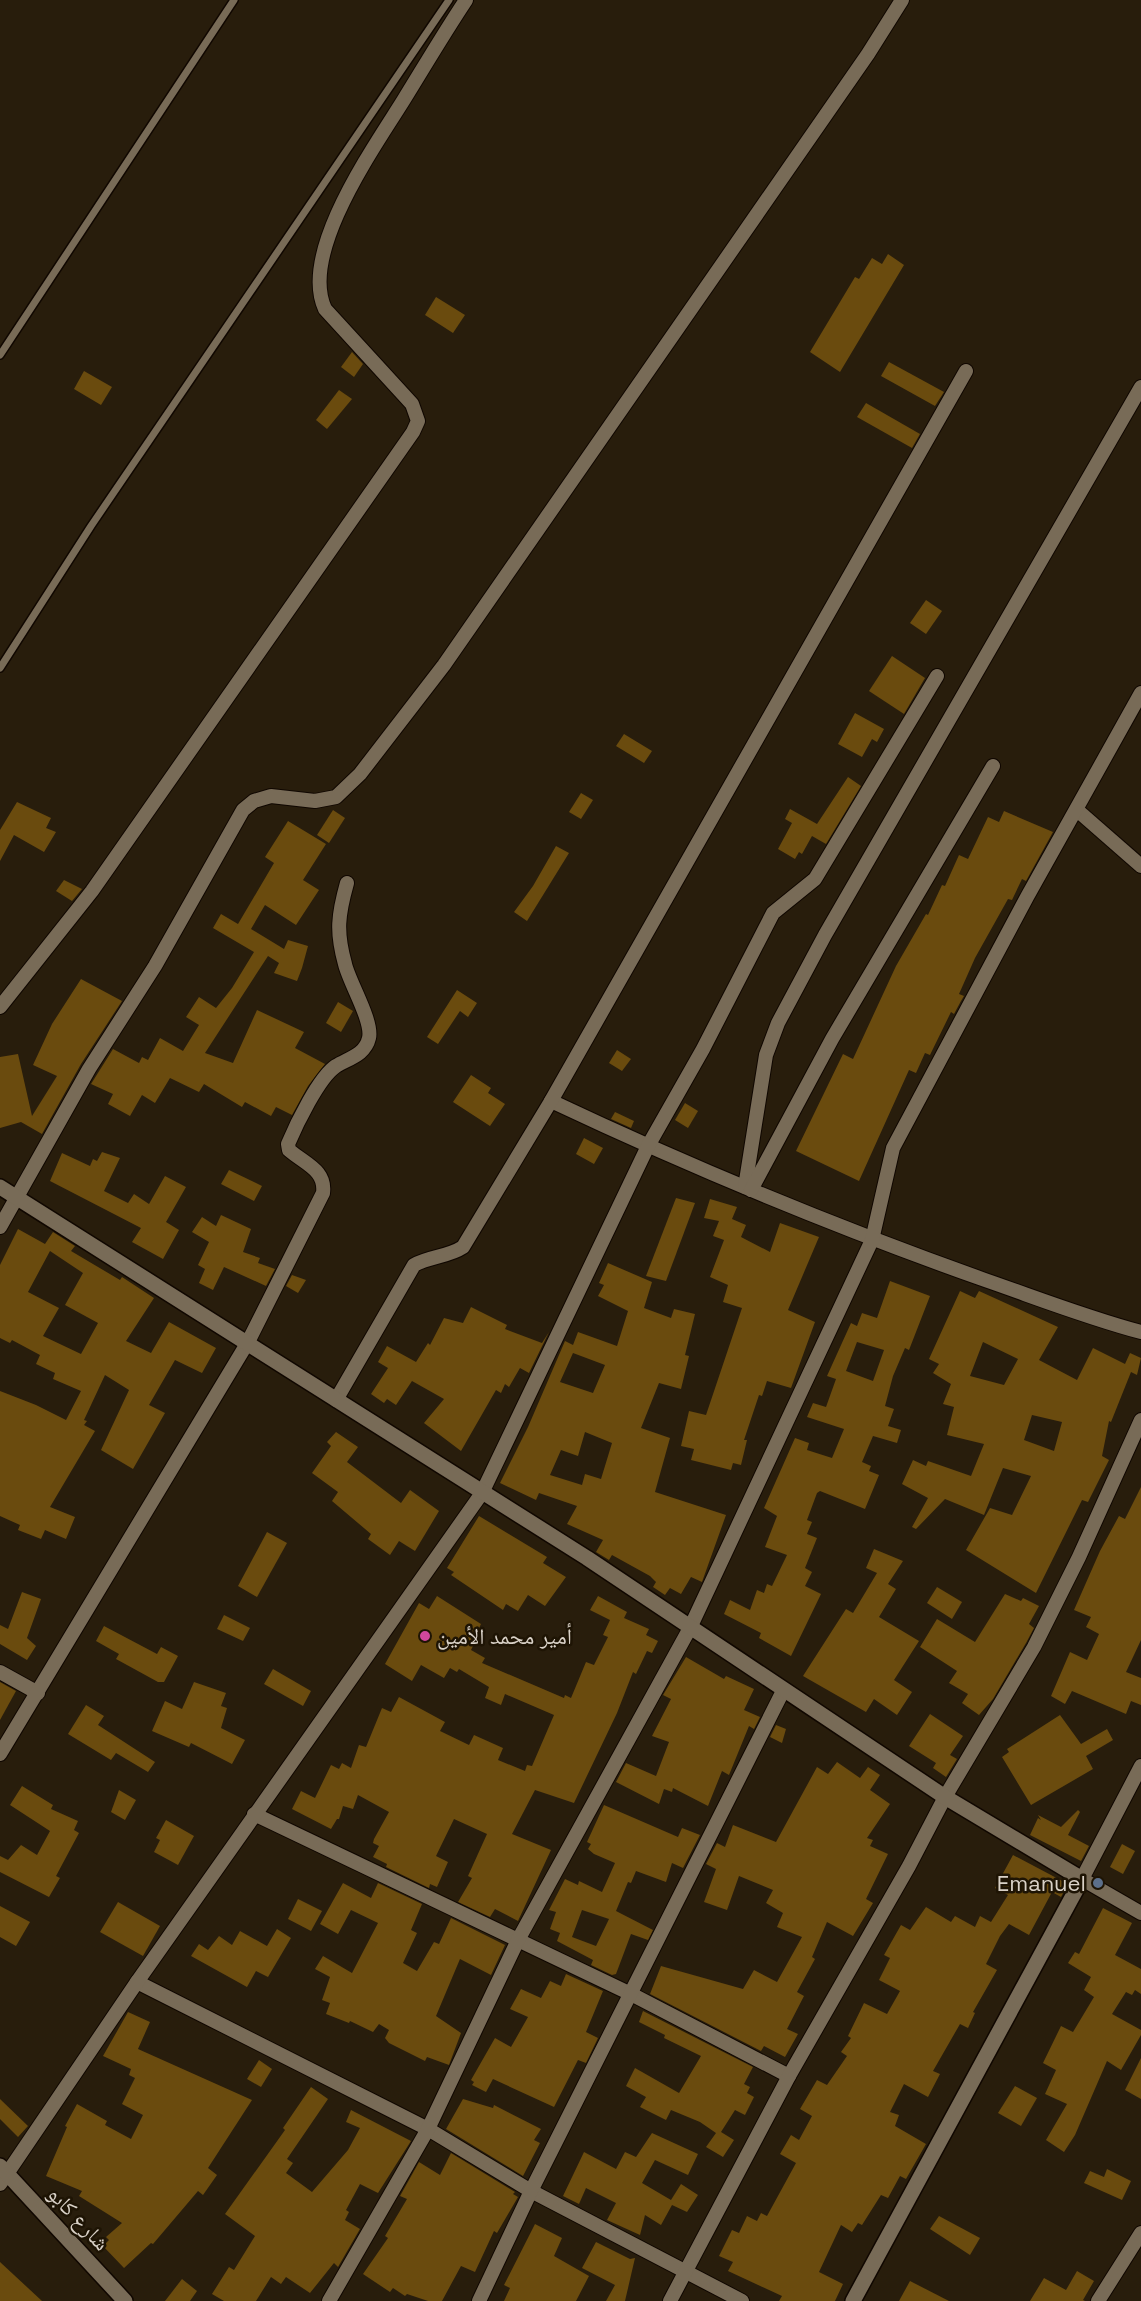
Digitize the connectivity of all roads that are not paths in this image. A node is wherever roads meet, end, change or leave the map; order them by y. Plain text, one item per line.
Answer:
1 (234, 0) edge
2 (449, 0) edge
3 (466, 0) edge
4 (902, 0) edge
5 (0, 355) edge
6 (966, 371) dead end
7 (1141, 387) edge
8 (0, 668) edge
9 (937, 676) dead end
10 (1141, 693) edge
11 (993, 766) dead end
12 (1077, 810) junction
13 (1141, 866) edge
14 (346, 884) dead end
15 (0, 1008) edge
16 (551, 1101) junction
17 (648, 1146) junction
18 (0, 1187) edge
19 (748, 1188) junction
20 (15, 1197) junction
21 (0, 1227) edge
22 (872, 1240) junction
23 (1141, 1332) edge
24 (248, 1342) junction
25 (336, 1400) junction
26 (1140, 1424) edge
27 (482, 1493) junction
28 (690, 1628) junction
29 (0, 1672) edge
30 (783, 1691) junction
31 (38, 1693) junction
32 (0, 1754) edge
33 (1141, 1766) edge
34 (945, 1797) junction
35 (254, 1814) junction
36 (1082, 1879) junction
37 (1141, 1913) edge
38 (518, 1940) junction
39 (137, 1982) junction
40 (631, 1994) junction
41 (789, 2076) junction
42 (429, 2129) junction
43 (3, 2175) edge
44 (531, 2191) junction
45 (1141, 2233) edge
46 (686, 2272) junction
47 (125, 2301) edge
48 (329, 2301) edge
49 (479, 2301) edge
50 (670, 2301) edge
51 (742, 2301) edge
52 (853, 2301) edge
53 (1098, 2301) edge

1 - 5 lane
2 - 8 lane
3 - 15 street
4 - 20 street
6 - 16 street
7 - 19 street
9 - 17 street
10 - 12 street
11 - 19 street
12 - 13 street
12 - 22 street
14 - 24 street
16 - 17 street
16 - 25 street
17 - 19 street
17 - 27 street
18 - 20 street
19 - 22 street
20 - 21 street
20 - 24 street
22 - 23 street
22 - 28 street
24 - 25 street
24 - 31 street
25 - 27 street
26 - 34 street
27 - 28 street
27 - 35 street
28 - 30 street
28 - 38 street
29 - 31 street
30 - 34 street
30 - 40 street
31 - 32 street
33 - 36 street
34 - 36 street
34 - 41 street
35 - 38 street
35 - 39 street
36 - 37 street
36 - 52 street
38 - 40 street
38 - 42 street
39 - 42 street
39 - 43 street
40 - 41 street
40 - 44 street
41 - 46 street
42 - 44 street
42 - 48 street
43 - 47 street, شارع كابو
44 - 46 street
44 - 49 street
45 - 53 street
46 - 50 street
46 - 51 street

